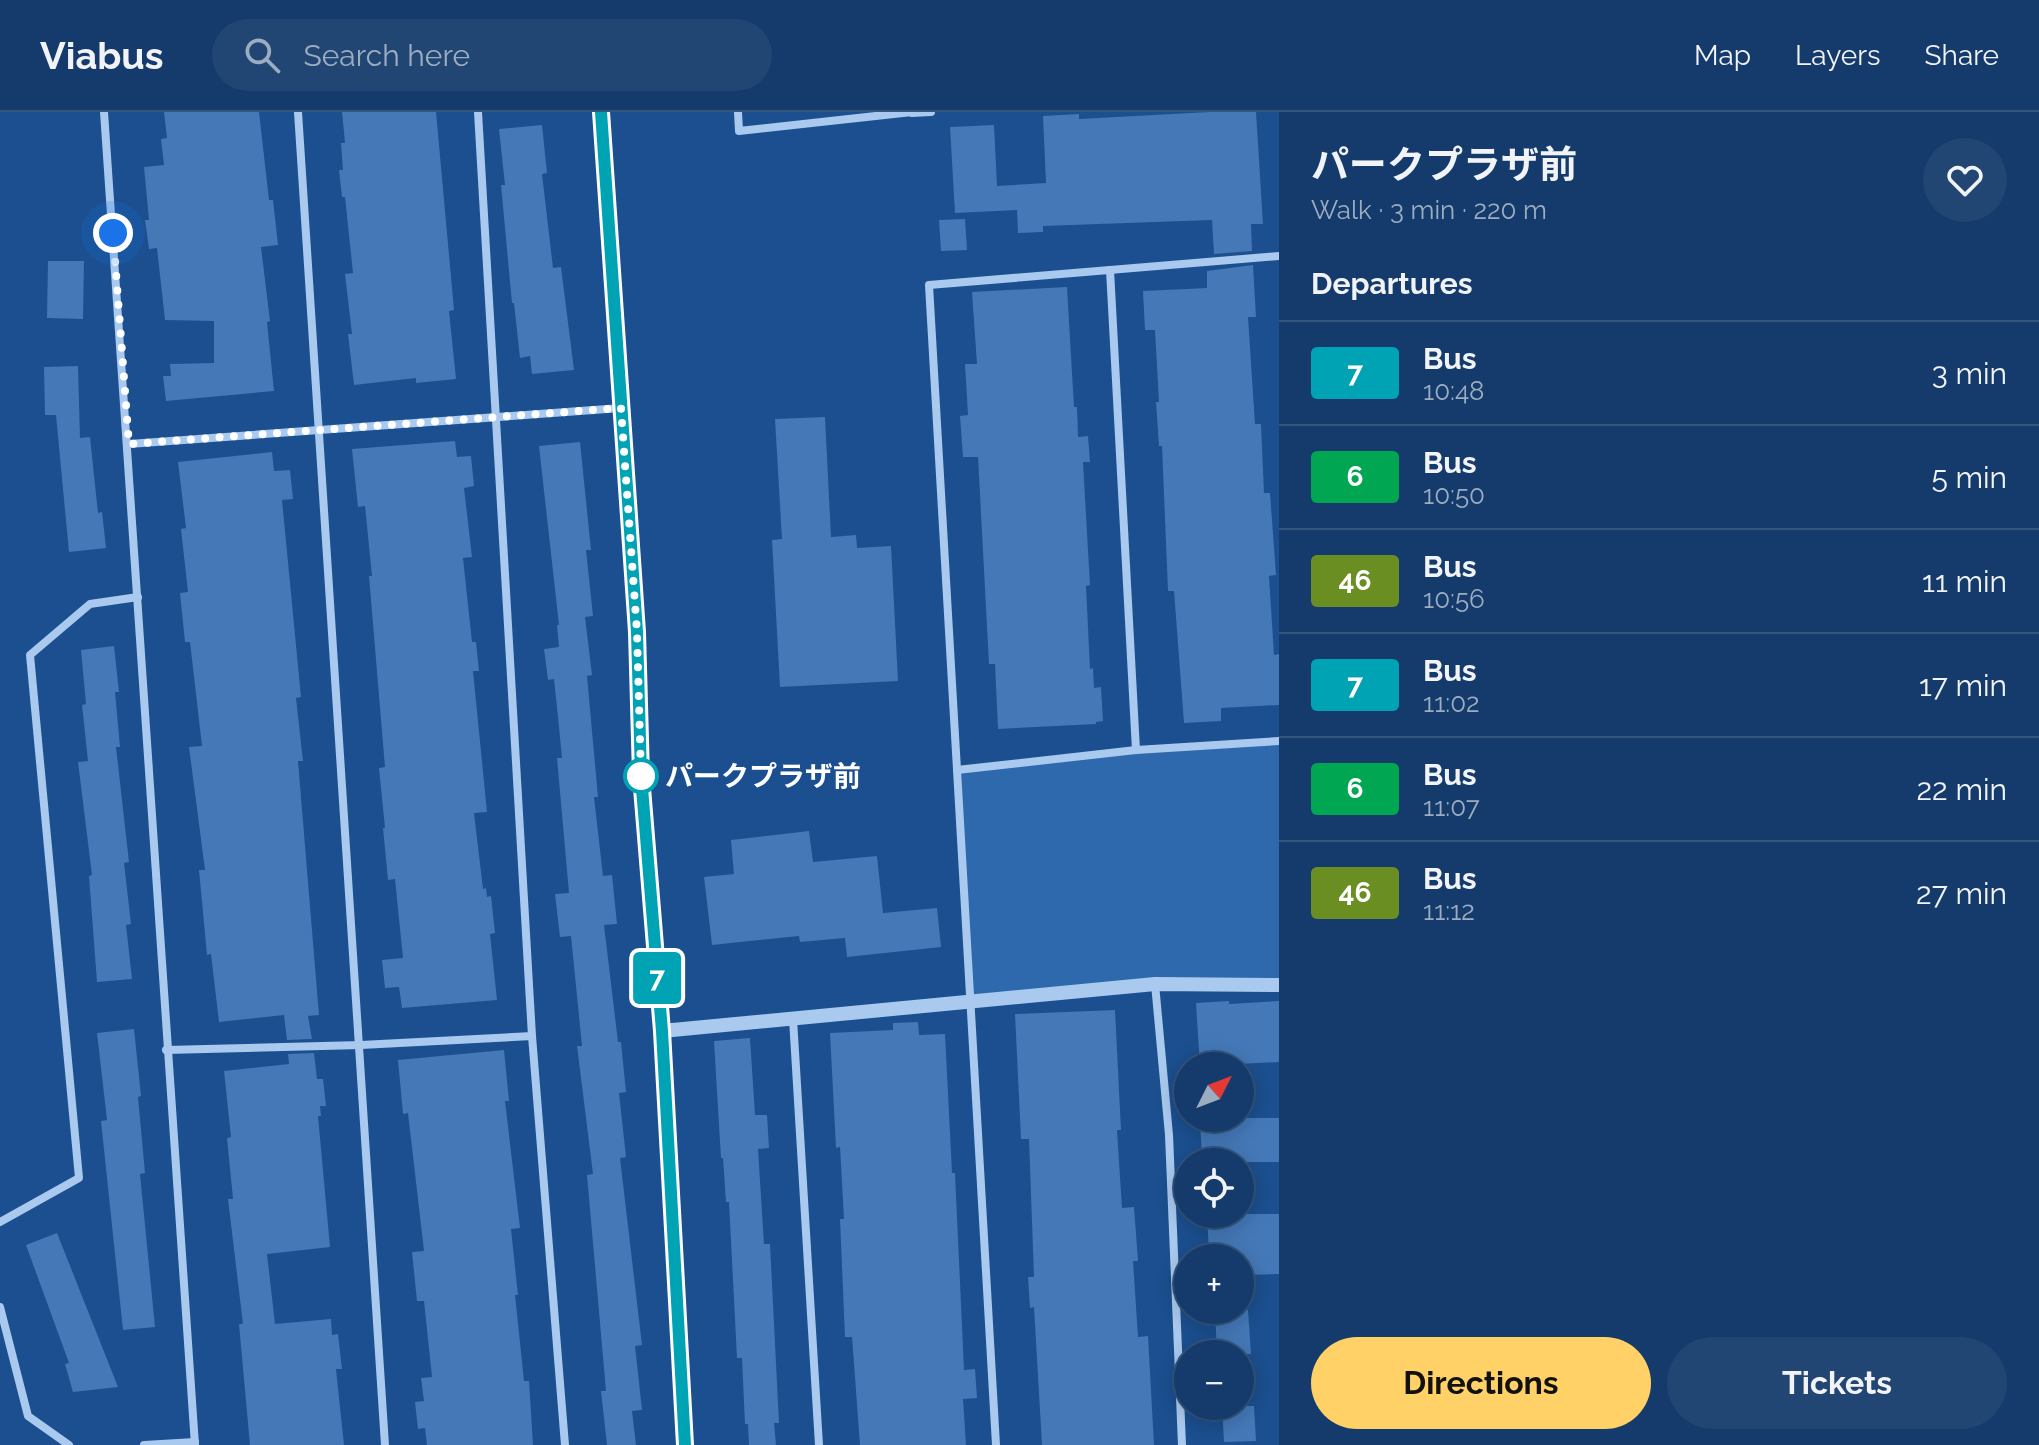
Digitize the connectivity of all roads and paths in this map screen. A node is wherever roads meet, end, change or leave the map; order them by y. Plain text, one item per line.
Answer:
1 (104, 112) edge
2 (298, 112) edge
3 (478, 112) edge
4 (601, 112) edge
5 (738, 112) edge
6 (931, 112) edge
7 (912, 113) edge
8 (1279, 256) edge
9 (1110, 270) junction
10 (621, 408) junction
11 (496, 418) junction
12 (318, 432) junction
13 (129, 444) junction
14 (138, 597) junction
15 (1279, 741) edge
16 (1136, 750) junction
17 (957, 770) junction
18 (1155, 984) junction
19 (1279, 985) edge
20 (970, 1002) junction
21 (793, 1019) junction
22 (662, 1031) junction
23 (532, 1036) junction
24 (361, 1045) junction
25 (166, 1050) junction
26 (0, 1222) edge
27 (0, 1307) edge
28 (195, 1443) edge
29 (69, 1445) edge
30 (144, 1445) edge
31 (385, 1445) edge
32 (565, 1445) edge
33 (685, 1445) edge
34 (819, 1445) edge
35 (996, 1445) edge
36 (1182, 1445) edge

1 - 13 street
2 - 12 street
3 - 11 street
4 - 10 street
5 - 7 street
6 - 7 street
8 - 9 street
9 - 16 street
9 - 17 street
10 - 11 street
10 - 22 street
11 - 12 street
11 - 23 street
12 - 13 street
12 - 24 street
13 - 14 street
14 - 25 street
14 - 26 street
15 - 16 street
16 - 17 street
17 - 20 street
18 - 19 street
18 - 20 street
18 - 36 street
20 - 21 street
20 - 35 street
21 - 22 street
21 - 34 street
22 - 33 street
23 - 24 street
23 - 32 street
24 - 25 street
24 - 31 street
25 - 28 street
27 - 29 street
28 - 30 street

